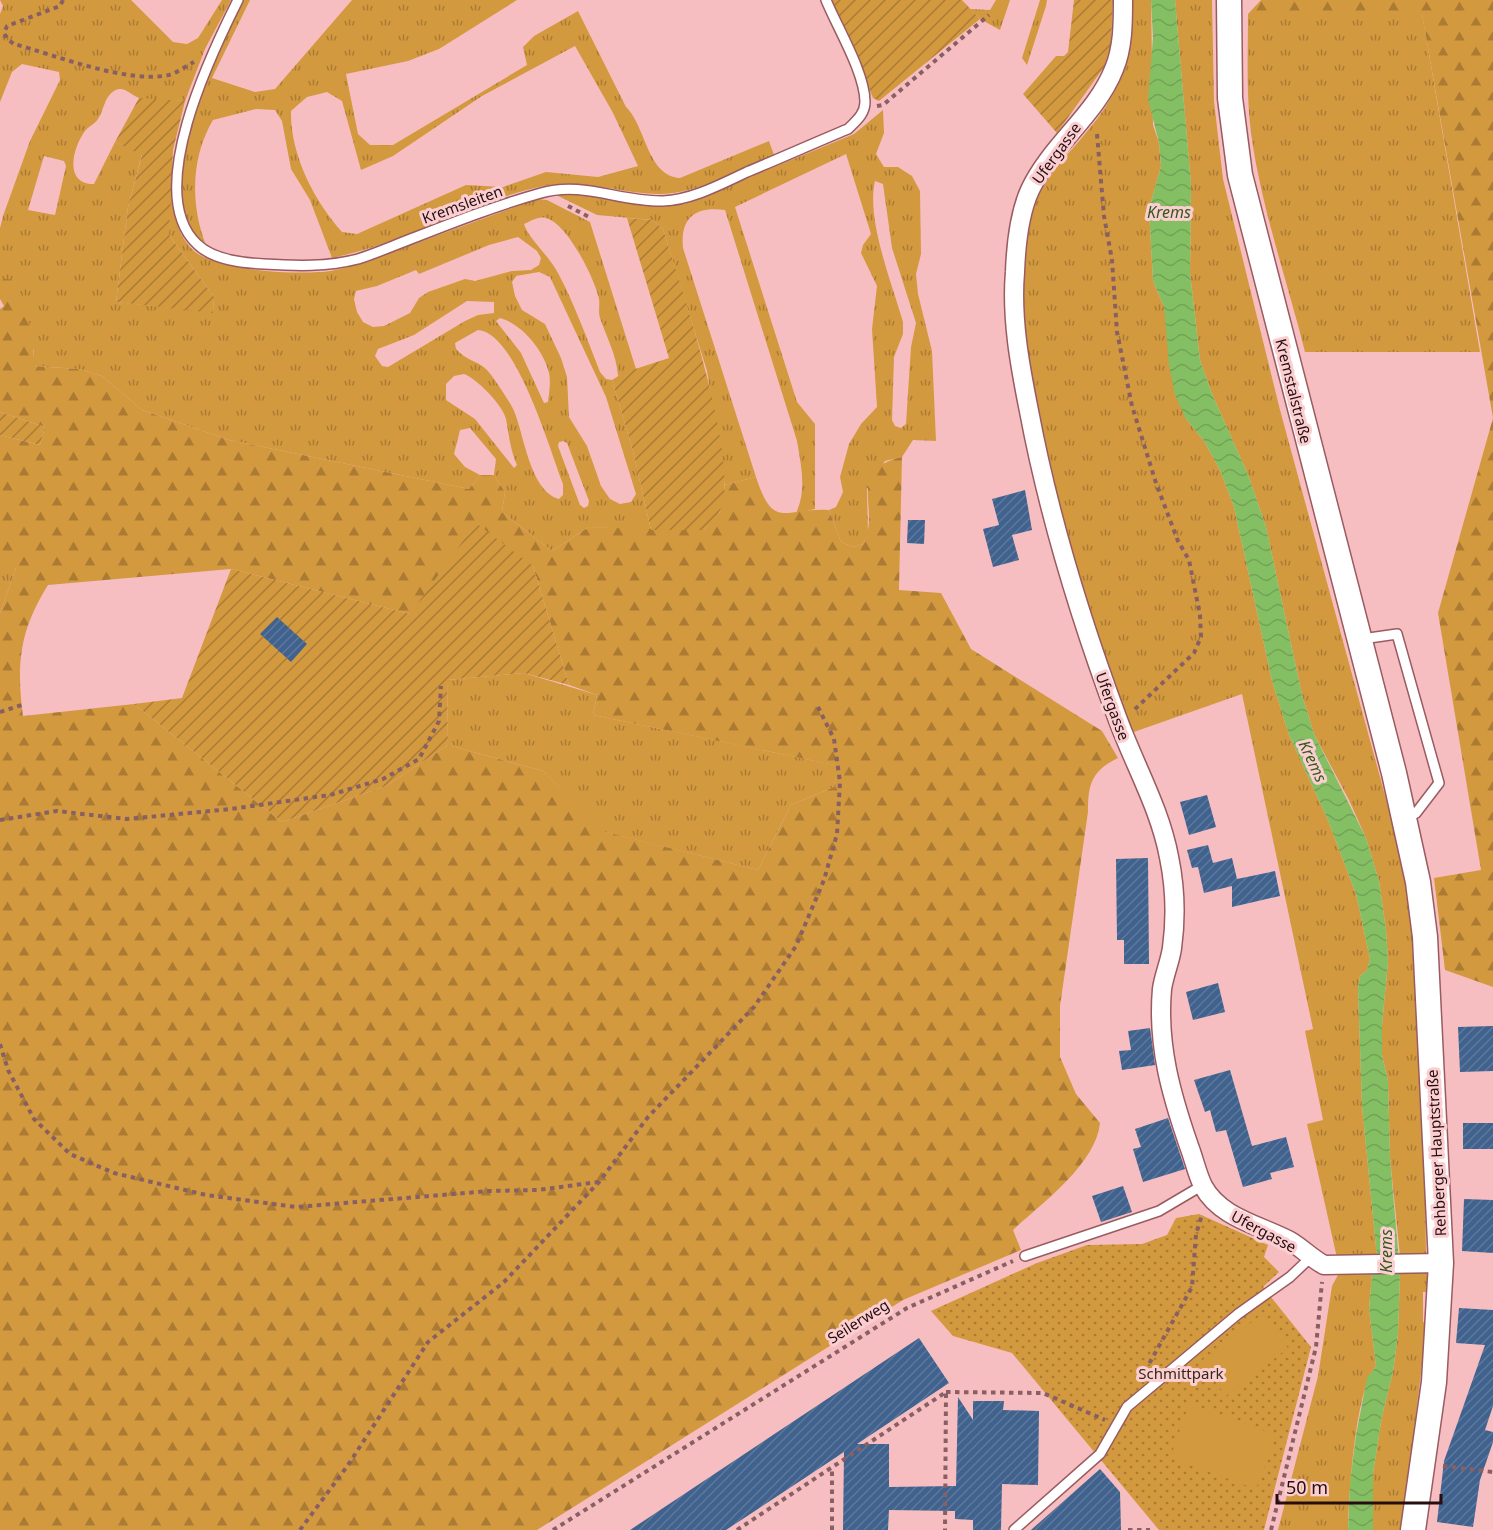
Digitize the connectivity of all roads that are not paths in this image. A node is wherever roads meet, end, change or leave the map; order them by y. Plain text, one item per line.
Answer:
1 (238, 0) edge
2 (826, 0) edge
3 (1123, 0) edge
4 (1229, 0) edge
5 (1358, 640) junction
6 (1395, 777) joint
7 (1406, 819) junction
8 (1206, 1190) junction
9 (1025, 1256) road end
10 (1324, 1263) junction
11 (1434, 1263) junction
12 (1014, 1530) edge
13 (1413, 1530) edge

1 - 2 lane, Kremsleiten
3 - 8 street, Ufergasse
4 - 5 main road, Kremstalstraße
5 - 6 main road, Kremstalstraße
5 - 7 lane
6 - 7 main road, Rehberger Hauptstraße
7 - 11 main road, Rehberger Hauptstraße
8 - 9 lane
8 - 10 street, Ufergasse
10 - 11 street
10 - 12 lane
11 - 13 main road, Rehberger Hauptstraße

